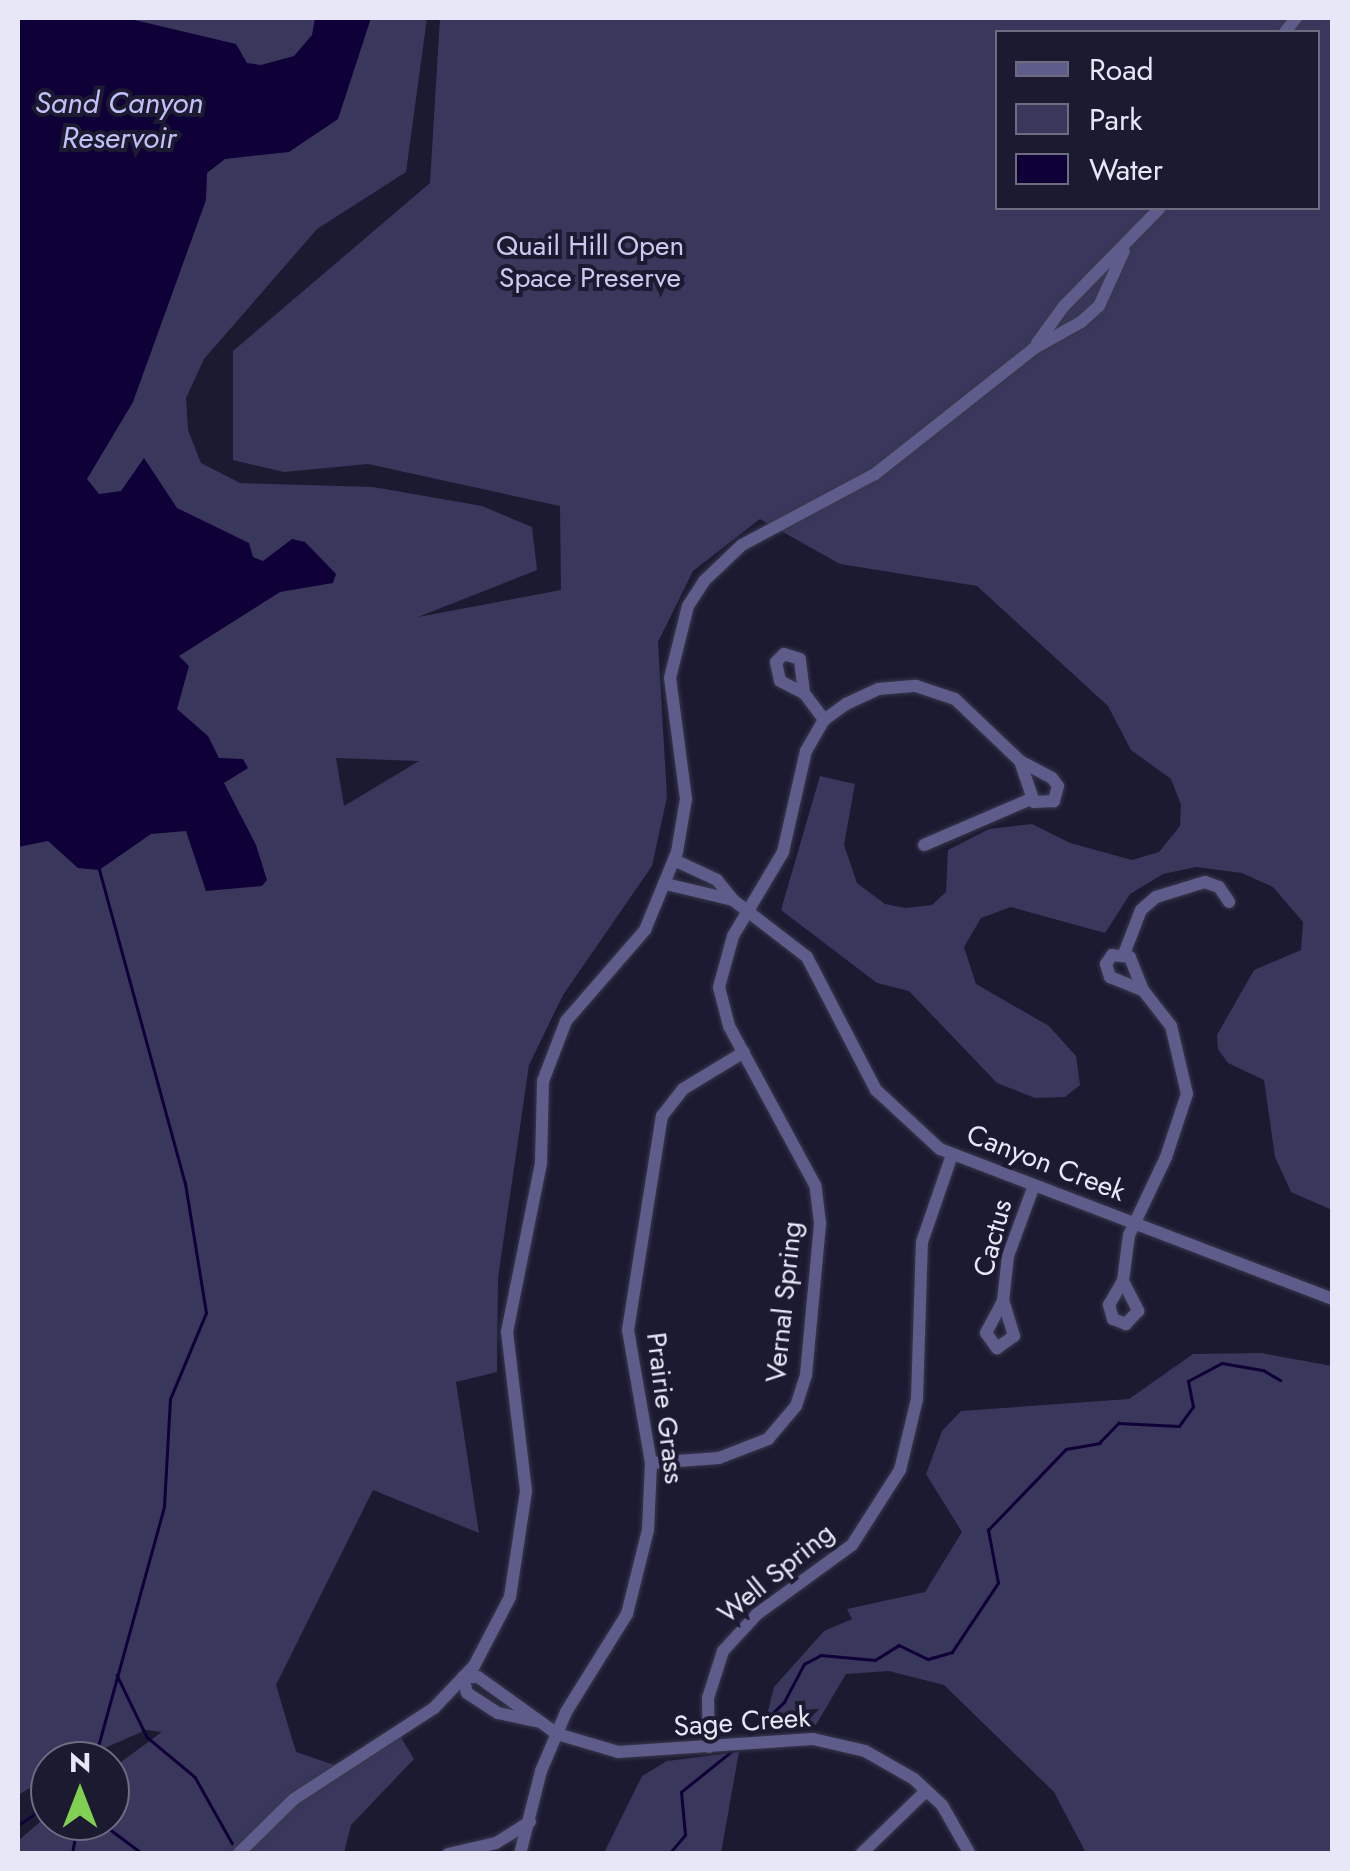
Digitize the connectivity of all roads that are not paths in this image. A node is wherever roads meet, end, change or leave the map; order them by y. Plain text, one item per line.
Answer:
1 (1158, 210) edge
2 (1124, 251) junction
3 (1033, 349) junction
4 (804, 692) dead end
5 (824, 720) junction
6 (1020, 761) junction
7 (1031, 798) junction
8 (924, 844) dead end
9 (674, 860) junction
10 (714, 879) junction
11 (666, 884) junction
12 (707, 898) junction
13 (733, 900) junction
14 (1229, 902) dead end
15 (750, 912) junction
16 (1124, 954) junction
17 (1143, 990) junction
18 (744, 1052) junction
19 (952, 1155) junction
20 (1032, 1188) junction
21 (1134, 1223) junction
22 (1123, 1281) dead end
23 (1332, 1299) edge
24 (1003, 1301) dead end
25 (651, 1463) junction
26 (463, 1678) junction
27 (506, 1696) junction
28 (498, 1713) junction
29 (537, 1721) junction
30 (557, 1734) junction
31 (709, 1748) junction
32 (926, 1790) junction
33 (530, 1822) junction
34 (238, 1854) edge
35 (448, 1854) edge
36 (520, 1854) edge
37 (860, 1854) edge
38 (970, 1854) edge

1 - 2 street
2 - 3 street
2 - 3 street
3 - 9 street
4 - 5 street
5 - 6 street
5 - 15 street, Vernal Spring
6 - 7 street
6 - 7 street
7 - 8 street
9 - 10 street, Canyon Creek
9 - 11 street
10 - 12 street
10 - 13 street, Canyon Creek
11 - 12 street
11 - 26 street
12 - 13 street
13 - 15 street, Canyon Creek
14 - 16 street
15 - 18 street, Vernal Spring
15 - 19 street, Canyon Creek
16 - 17 street
16 - 17 street
17 - 21 street
18 - 25 street, Prairie Grass
18 - 25 street, Vernal Spring
19 - 20 street, Canyon Creek
19 - 31 street, Well Spring
20 - 21 street, Canyon Creek
20 - 24 street, Cactus
21 - 22 street
21 - 23 street, Canyon Creek
25 - 30 street, Prairie Grass
26 - 27 street, Sage Creek
26 - 28 street
26 - 34 street
27 - 28 street
27 - 29 street, Sage Creek
28 - 29 street, Sage Creek
29 - 30 street, Sage Creek
30 - 31 street, Sage Creek
30 - 33 street, Prairie Grass
31 - 32 street, Sage Creek
32 - 37 street
32 - 38 street, Sage Creek
33 - 35 street
33 - 36 street, Prairie Grass

